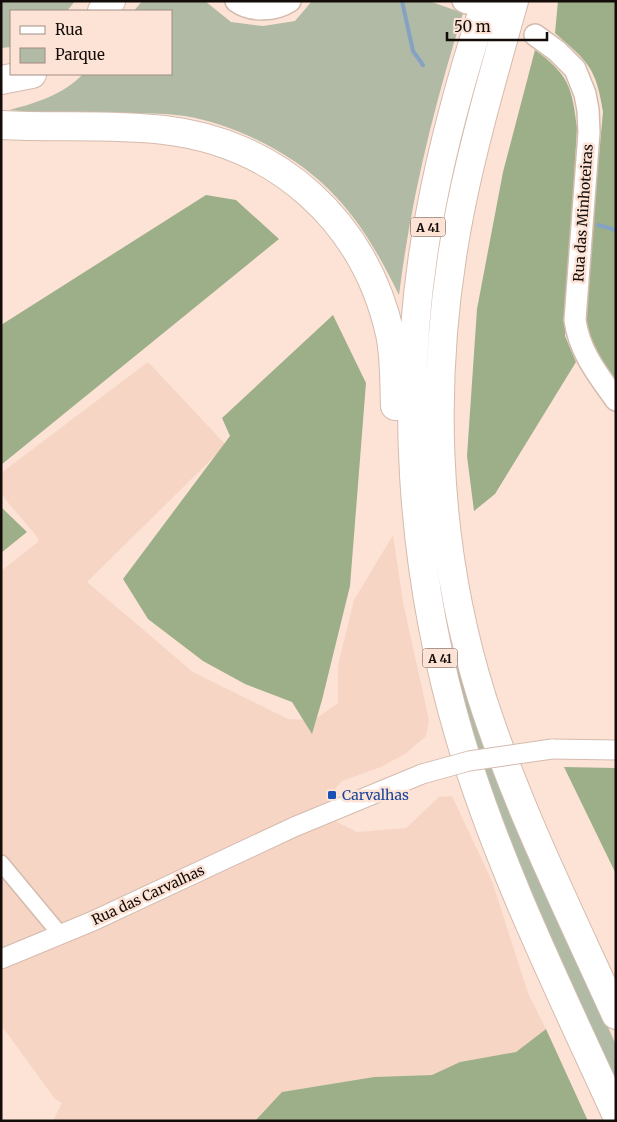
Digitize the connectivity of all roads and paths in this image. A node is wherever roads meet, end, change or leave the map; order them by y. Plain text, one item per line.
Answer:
1 (236, 1) edge
2 (290, 1) edge
3 (472, 2) edge
4 (514, 5) edge
5 (535, 35) dead end
6 (27, 75) edge
7 (1, 80) edge
8 (1, 124) edge
9 (616, 400) edge
10 (414, 460) junction
11 (616, 750) edge
12 (1, 863) edge
13 (60, 934) junction
14 (1, 959) edge
15 (616, 1015) edge
16 (610, 1111) edge

1 - 2 main road
3 - 10 highway, A 41
4 - 15 highway, A 41
5 - 9 main road, Rua das Minhoteiras
6 - 7 highway
8 - 10 highway
10 - 16 highway, A 41
11 - 13 street, Rua das Carvalhas, bridge
12 - 13 street
13 - 14 street, Rua das Carvalhas

